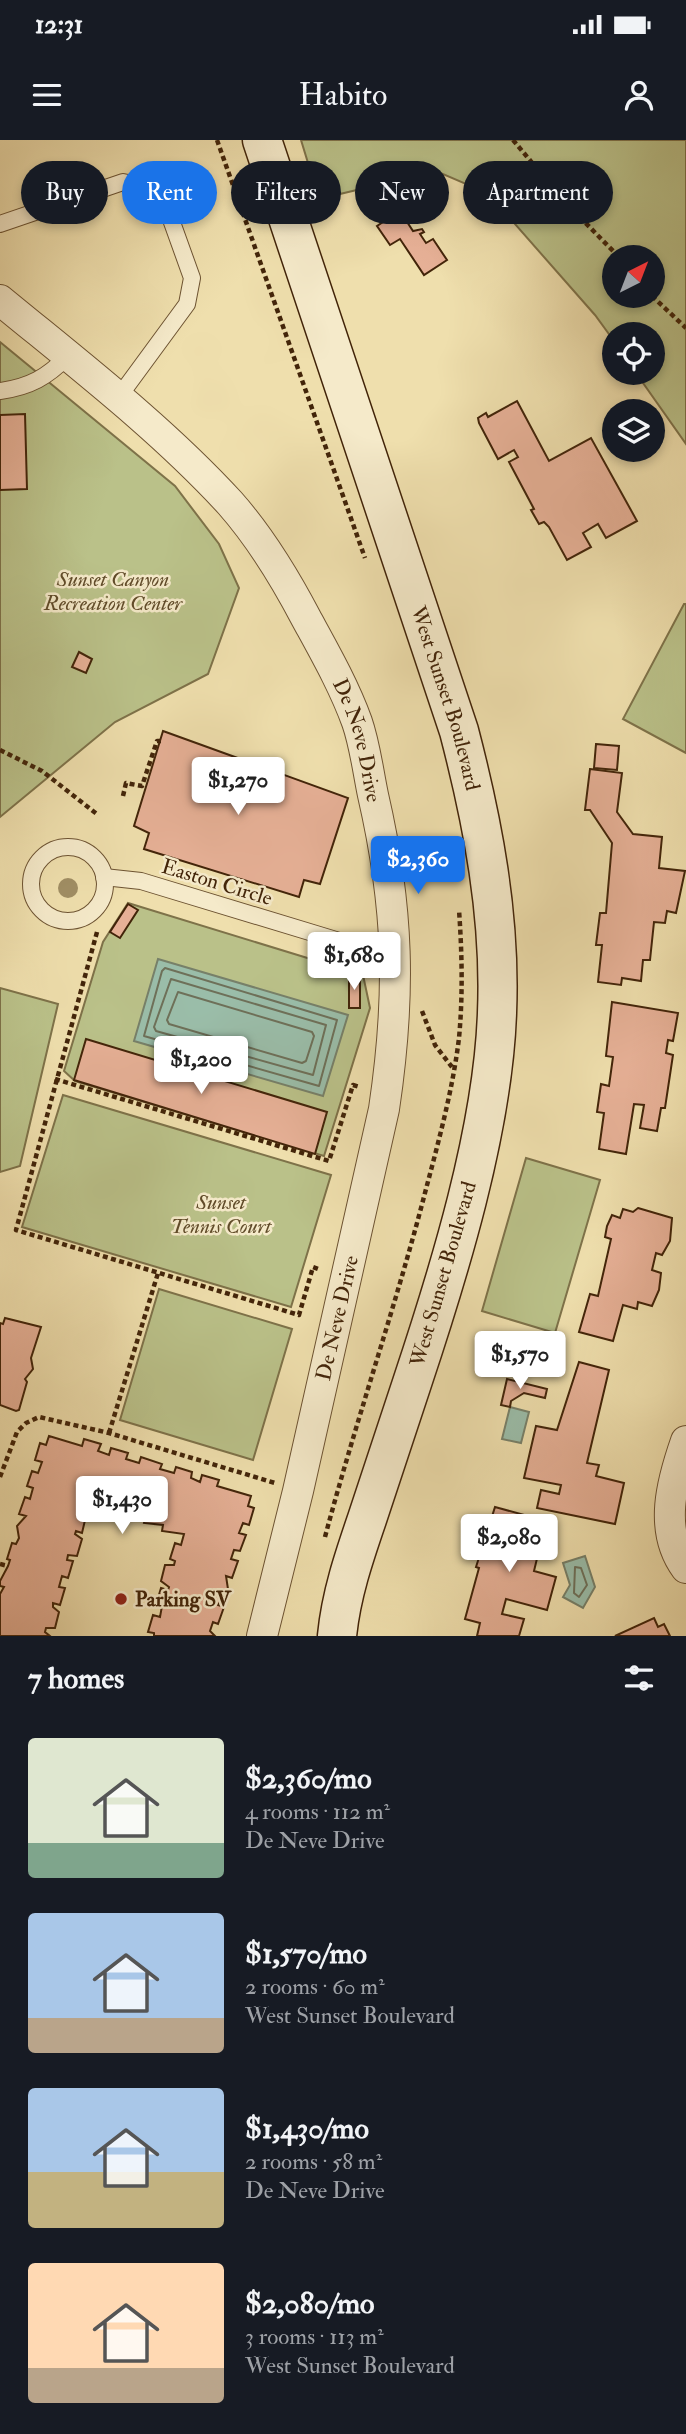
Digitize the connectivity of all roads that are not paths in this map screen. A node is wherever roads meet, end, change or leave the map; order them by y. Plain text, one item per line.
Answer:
1 (262, 140) edge
2 (0, 224) edge
3 (0, 300) edge
4 (68, 356) junction
5 (0, 391) edge
6 (118, 398) junction
7 (104, 877) junction
8 (397, 953) junction
9 (686, 1441) edge
10 (686, 1568) edge
11 (262, 1636) edge
12 (337, 1636) edge

1 - 12 main road, West Sunset Boulevard
2 - 6 lane
3 - 4 street, De Neve Drive
4 - 5 lane
4 - 6 street, De Neve Drive
6 - 8 street, De Neve Drive
7 - 7 lane
7 - 8 lane, Easton Circle
8 - 11 street, De Neve Drive
9 - 10 street

